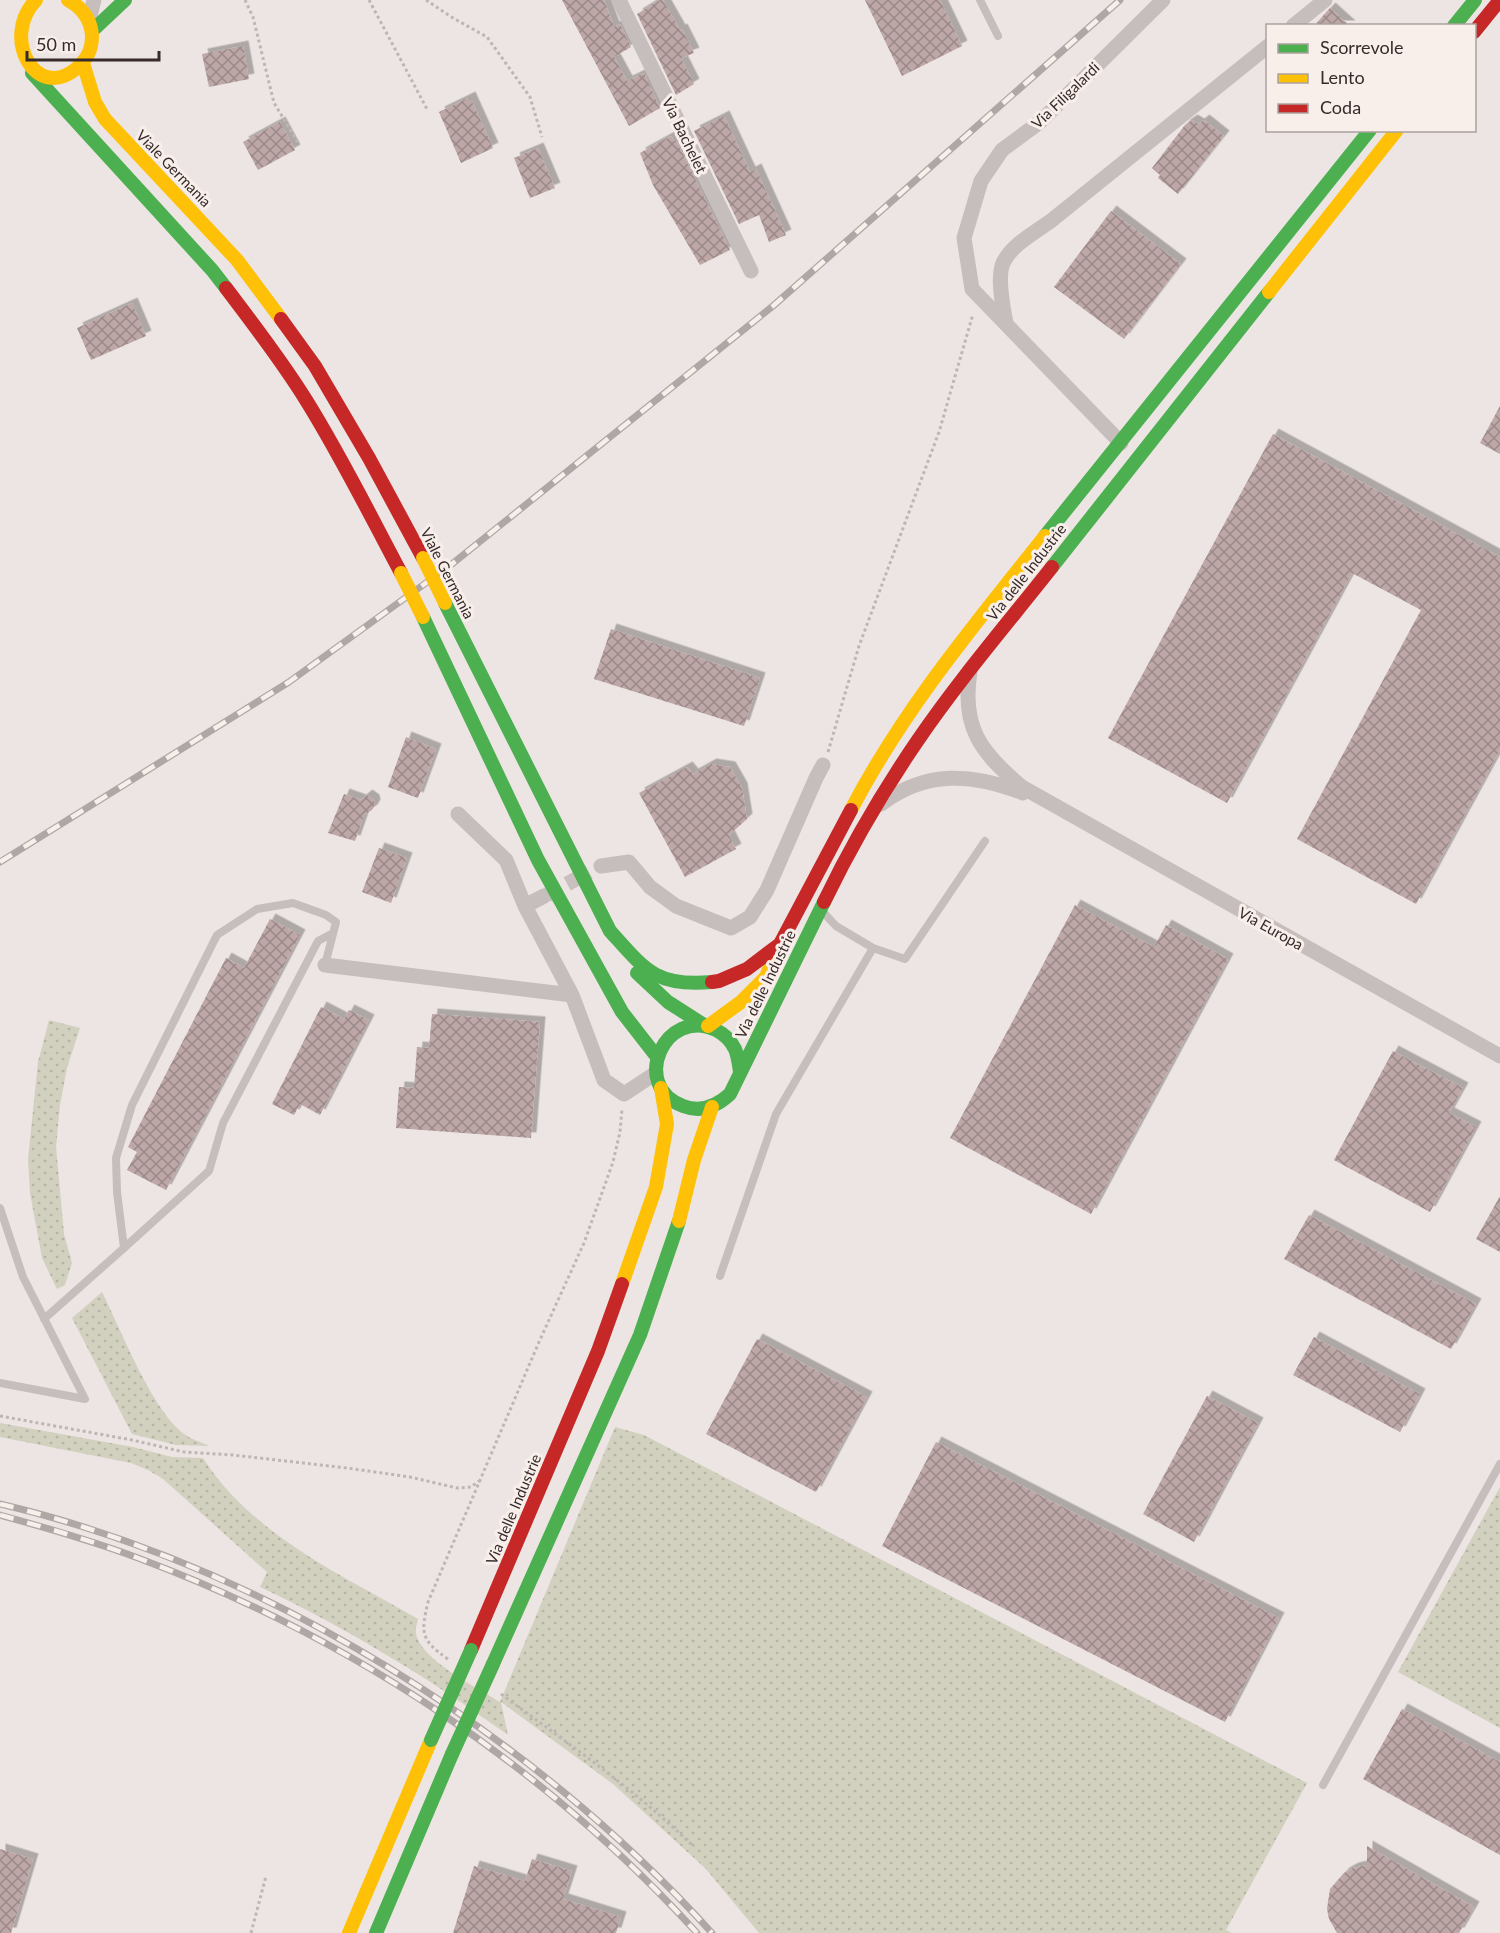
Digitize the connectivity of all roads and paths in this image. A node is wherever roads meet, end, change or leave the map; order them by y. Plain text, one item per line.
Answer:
1 (68, 0) edge
2 (94, 0) edge
3 (125, 0) edge
4 (245, 0) edge
5 (369, 0) edge
6 (426, 0) edge
7 (619, 0) edge
8 (980, 0) edge
9 (1163, 0) edge
10 (1326, 0) edge
11 (1475, 0) edge
12 (1500, 0) edge
13 (30, 3) edge
14 (8, 15) dead end
15 (1296, 24) edge
16 (1456, 24) edge
17 (91, 26) junction
18 (1476, 30) edge
19 (998, 36) dead end
20 (1266, 48) edge
21 (83, 63) junction
22 (32, 73) junction
23 (428, 111) dead end
24 (1368, 132) edge
25 (1395, 132) edge
26 (542, 137) dead end
27 (299, 144) dead end
28 (751, 270) dead end
29 (978, 295) junction
30 (1006, 323) junction
31 (1121, 443) junction
32 (971, 669) junction
33 (823, 765) joint
34 (1042, 800) junction
35 (875, 809) junction
36 (458, 814) dead end
37 (985, 841) dead end
38 (601, 866) tunnel mouth
39 (544, 896) tunnel mouth
40 (525, 906) junction
41 (820, 909) junction
42 (796, 911) joint
43 (610, 930) junction
44 (333, 933) junction
45 (780, 944) junction
46 (873, 948) junction
47 (325, 965) joint
48 (572, 995) junction
49 (706, 1026) junction
50 (1500, 1056) edge
51 (657, 1057) junction
52 (740, 1072) junction
53 (656, 1073) junction
54 (661, 1088) junction
55 (712, 1107) junction
56 (0, 1209) edge
57 (124, 1248) junction
58 (720, 1276) dead end
59 (44, 1319) junction
60 (0, 1383) edge
61 (0, 1416) edge
62 (1500, 1464) edge
63 (482, 1477) dead end
64 (1323, 1785) dead end
65 (266, 1876) dead end
66 (251, 1933) edge
67 (349, 1933) edge
68 (376, 1933) edge

1 - 17 street
2 - 17 street
3 - 17 street
4 - 27 path
5 - 23 path
6 - 26 path
7 - 28 street, Via Bachelet
8 - 19 lane
9 - 29 street, Via Filigalardi
10 - 15 street
11 - 16 street
12 - 18 street
13 - 14 street
13 - 22 street
17 - 21 street
20 - 30 street
21 - 22 street
21 - 43 street, Viale Germania, bridge
22 - 51 street, bridge
24 - 31 street, Via delle Industrie
25 - 32 street, Via delle Industrie
29 - 30 street, Via Filigalardi
29 - 33 path
30 - 31 street, Via Filigalardi
31 - 42 street, Via delle Industrie
32 - 34 street, Via Europa
32 - 35 street, Via delle Industrie
33 - 38 street
34 - 35 street, Via Europa
34 - 50 street, Via Europa
35 - 41 street, Via delle Industrie
36 - 40 street
37 - 46 lane
39 - 40 street
40 - 48 street
41 - 46 lane
41 - 52 street, Via delle Industrie
42 - 45 street, Viale Germania
43 - 45 street, Viale Germania
43 - 49 street
44 - 47 lane
44 - 57 lane
44 - 57 lane
45 - 49 street
46 - 58 lane
47 - 48 street
48 - 53 street
49 - 51 street
49 - 52 street
51 - 53 street
52 - 55 street
53 - 54 street
54 - 55 street
54 - 67 street, Via delle Industrie, bridge
55 - 68 street, bridge
56 - 59 lane
57 - 59 lane
59 - 60 lane
61 - 63 path
62 - 64 lane
65 - 66 path

